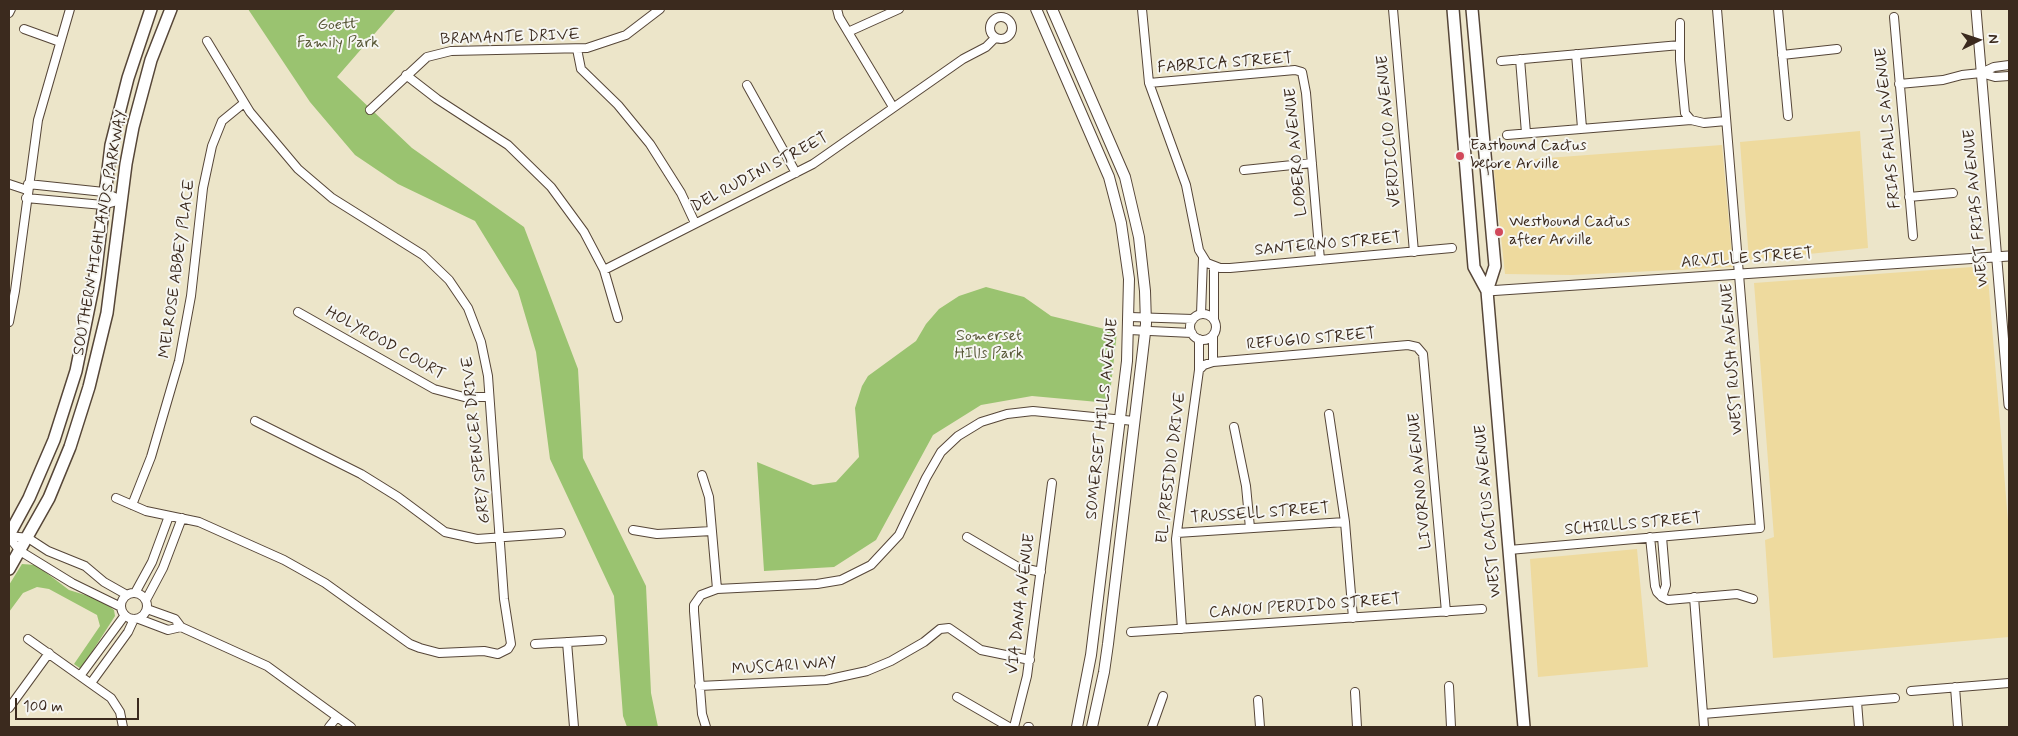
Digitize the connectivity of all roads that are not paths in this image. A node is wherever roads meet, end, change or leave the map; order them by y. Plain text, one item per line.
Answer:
1 (11, 9) edge
2 (70, 9) edge
3 (151, 9) edge
4 (171, 9) edge
5 (660, 9) edge
6 (837, 9) edge
7 (899, 9) edge
8 (1036, 9) edge
9 (1052, 9) edge
10 (1142, 9) edge
11 (1393, 9) edge
12 (1453, 9) edge
13 (1472, 9) edge
14 (1717, 9) edge
15 (1778, 9) edge
16 (1976, 9) edge
17 (9, 13) edge
18 (1894, 17) dead end
19 (1680, 23) dead end
20 (24, 29) dead end
21 (848, 32) junction
22 (995, 38) dead end
23 (207, 41) dead end
24 (60, 42) junction
25 (1680, 45) junction
26 (577, 49) junction
27 (1837, 49) dead end
28 (1576, 54) junction
29 (1782, 55) junction
30 (1520, 59) junction
31 (1501, 61) dead end
32 (2009, 65) edge
33 (1302, 72) joint
34 (1981, 73) junction
35 (406, 75) junction
36 (2009, 76) edge
37 (1149, 83) junction
38 (1899, 84) junction
39 (747, 86) dead end
40 (244, 103) junction
41 (893, 107) junction
42 (370, 110) dead end
43 (1788, 116) dead end
44 (1691, 120) junction
45 (1726, 120) junction
46 (1582, 128) junction
47 (1526, 133) junction
48 (1507, 135) dead end
49 (1312, 163) junction
50 (1244, 170) dead end
51 (796, 173) junction
52 (9, 184) edge
53 (27, 191) junction
54 (104, 192) junction
55 (1953, 193) dead end
56 (1909, 197) junction
57 (121, 200) junction
58 (103, 205) junction
59 (695, 223) junction
60 (1913, 236) dead end
61 (1452, 248) dead end
62 (1414, 252) junction
63 (2009, 256) edge
64 (1996, 257) junction
65 (1320, 260) junction
66 (1208, 262) junction
67 (604, 270) junction
68 (1740, 275) junction
69 (1487, 291) junction
70 (298, 312) dead end
71 (1201, 314) junction
72 (1130, 317) junction
73 (1146, 317) junction
74 (618, 318) dead end
75 (1193, 318) junction
76 (1214, 319) junction
77 (9, 322) edge
78 (1129, 330) junction
79 (1145, 331) junction
80 (1192, 333) junction
81 (1213, 335) junction
82 (1200, 339) junction
83 (1420, 348) joint
84 (1213, 362) junction
85 (1202, 367) junction
86 (489, 397) junction
87 (2009, 405) edge
88 (1329, 414) dead end
89 (1120, 420) junction
90 (1134, 421) junction
91 (255, 422) dead end
92 (1234, 428) dead end
93 (702, 475) dead end
94 (1052, 483) dead end
95 (116, 498) dead end
96 (132, 505) junction
97 (169, 516) junction
98 (182, 518) junction
99 (1345, 522) junction
100 (1250, 528) junction
101 (1760, 528) joint
102 (634, 530) dead end
103 (712, 531) junction
104 (561, 532) dead end
105 (1177, 533) junction
106 (9, 536) edge
107 (1662, 536) junction
108 (500, 537) junction
109 (967, 537) dead end
110 (1650, 537) junction
111 (28, 538) junction
112 (1509, 550) junction
113 (20, 551) junction
114 (9, 568) edge
115 (1041, 572) junction
116 (717, 589) junction
117 (131, 594) junction
118 (1662, 597) junction
119 (1694, 597) junction
120 (1753, 599) dead end
121 (146, 600) junction
122 (122, 608) junction
123 (147, 609) junction
124 (1482, 609) dead end
125 (1446, 612) junction
126 (125, 616) junction
127 (1353, 618) junction
128 (136, 619) junction
129 (181, 627) junction
130 (1182, 629) junction
131 (1131, 632) dead end
132 (28, 639) dead end
133 (602, 640) dead end
134 (567, 642) junction
135 (535, 644) dead end
136 (49, 653) junction
137 (1030, 660) junction
138 (80, 676) junction
139 (91, 683) junction
140 (2009, 683) edge
141 (699, 686) junction
142 (1449, 686) dead end
143 (1955, 687) junction
144 (1911, 691) dead end
145 (1355, 692) dead end
146 (1163, 696) dead end
147 (957, 697) dead end
148 (1895, 698) dead end
149 (1258, 700) dead end
150 (1857, 702) junction
151 (9, 708) edge
152 (1703, 714) junction
153 (337, 717) junction
154 (123, 727) edge
155 (330, 727) edge
156 (351, 727) edge
157 (574, 727) edge
158 (706, 727) edge
159 (1008, 727) edge
160 (1014, 727) edge
161 (1077, 727) edge
162 (1092, 727) edge
163 (1152, 727) edge
164 (1260, 727) edge
165 (1357, 727) edge
166 (1451, 727) edge
167 (1524, 727) edge
168 (1704, 727) edge
169 (1859, 727) edge
170 (1958, 727) edge

1 - 17 street
2 - 24 street
3 - 54 main road, SOUTHERN HIGHLANDS PARKWAY
4 - 57 main road, SOUTHERN HIGHLANDS PARKWAY
5 - 26 street, BRAMANTE DRIVE
6 - 21 street
7 - 21 street
8 - 72 main road, SOMERSET HILLS AVENUE
9 - 73 main road, SOMERSET HILLS AVENUE
10 - 37 street
11 - 62 street, VERDICCIO AVENUE
12 - 69 main road, WEST CACTUS AVENUE
13 - 69 main road, WEST CACTUS AVENUE
14 - 45 street, WEST RUSH AVENUE
15 - 29 street
16 - 34 street, WEST FRIAS AVENUE
18 - 38 street, FRIAS FALLS AVENUE
19 - 25 street
20 - 24 street
21 - 41 street
22 - 41 street, DEL RUDINI STREET
23 - 40 street, GREY SPENCER DRIVE
24 - 53 street
25 - 28 street
25 - 44 street
26 - 35 street, BRAMANTE DRIVE
26 - 59 street
27 - 29 street
28 - 30 street
28 - 46 street
29 - 43 street
30 - 31 street
30 - 47 street
32 - 34 street
33 - 37 street, FABRICA STREET
33 - 49 street, LOBERO AVENUE
34 - 36 street
34 - 38 street
34 - 64 street, WEST FRIAS AVENUE
35 - 42 street, BRAMANTE DRIVE
35 - 67 street
37 - 66 street
38 - 56 street, FRIAS FALLS AVENUE
39 - 51 street
40 - 86 street, GREY SPENCER DRIVE
40 - 96 street, MELROSE ABBEY PLACE
41 - 51 street, DEL RUDINI STREET
44 - 45 street
44 - 46 street
45 - 68 street, WEST RUSH AVENUE
46 - 47 street
47 - 48 street
49 - 50 street
49 - 65 street, LOBERO AVENUE
51 - 59 street, DEL RUDINI STREET
52 - 53 street
53 - 54 street
53 - 58 street
53 - 77 street
54 - 57 street
54 - 58 main road, SOUTHERN HIGHLANDS PARKWAY
55 - 56 street
56 - 60 street, FRIAS FALLS AVENUE
57 - 58 street
57 - 111 main road, SOUTHERN HIGHLANDS PARKWAY
58 - 106 main road, SOUTHERN HIGHLANDS PARKWAY
59 - 67 street, DEL RUDINI STREET
61 - 62 street, SANTERNO STREET
62 - 65 street, SANTERNO STREET
63 - 64 street, ARVILLE STREET
64 - 68 street, ARVILLE STREET
64 - 87 street, WEST FRIAS AVENUE
65 - 66 street, SANTERNO STREET
66 - 71 street
66 - 76 street
67 - 74 street
68 - 69 street, ARVILLE STREET
68 - 101 street, WEST RUSH AVENUE
69 - 112 main road, WEST CACTUS AVENUE
70 - 86 street, HOLYROOD COURT
71 - 75 street
71 - 76 street
72 - 73 street
72 - 78 main road, SOMERSET HILLS AVENUE
73 - 75 street
73 - 79 main road, SOMERSET HILLS AVENUE
75 - 80 street
76 - 81 street
78 - 79 street
78 - 89 main road, SOMERSET HILLS AVENUE
79 - 80 street
79 - 90 main road, SOMERSET HILLS AVENUE
80 - 82 street
81 - 82 street
81 - 84 street
82 - 85 street, EL PRESIDIO DRIVE
83 - 84 street, REFUGIO STREET
83 - 125 street, LIVORNO AVENUE
84 - 85 street, REFUGIO STREET
85 - 105 street, EL PRESIDIO DRIVE
86 - 108 street, GREY SPENCER DRIVE
88 - 99 street
89 - 90 street
89 - 116 street
89 - 161 main road, SOMERSET HILLS AVENUE
90 - 162 main road, SOMERSET HILLS AVENUE
91 - 108 street
92 - 100 street
93 - 103 street
94 - 115 street, VIA DANA AVENUE
95 - 96 street
96 - 97 street
97 - 98 street
97 - 117 street
98 - 108 street, GREY SPENCER DRIVE
98 - 121 street
99 - 100 street, TRUSSELL STREET
99 - 127 street
100 - 105 street, TRUSSELL STREET
101 - 107 street, SCHIRLLS STREET
102 - 103 street
103 - 116 street
104 - 108 street
105 - 130 street, EL PRESIDIO DRIVE
106 - 111 street
106 - 113 street
107 - 110 street, SCHIRLLS STREET
107 - 118 street
109 - 115 street
110 - 112 street, SCHIRLLS STREET
110 - 118 street
111 - 113 main road, SOUTHERN HIGHLANDS PARKWAY
111 - 117 street
112 - 167 main road, WEST CACTUS AVENUE
113 - 114 main road, SOUTHERN HIGHLANDS PARKWAY
113 - 122 street
115 - 137 street, VIA DANA AVENUE
116 - 141 street
117 - 121 street
117 - 122 street
118 - 119 street
119 - 120 street
119 - 152 street
121 - 123 street
122 - 126 street
123 - 128 street
123 - 129 street
124 - 125 street, CANON PERDIDO STREET
125 - 127 street, CANON PERDIDO STREET
126 - 128 street
126 - 138 street
127 - 130 street, CANON PERDIDO STREET
128 - 129 street
128 - 139 street
129 - 153 street
130 - 131 street, CANON PERDIDO STREET
132 - 136 street
133 - 134 street
134 - 135 street
134 - 157 street
136 - 138 street
136 - 151 street
137 - 141 street, MUSCARI WAY
137 - 160 street, VIA DANA AVENUE
138 - 139 street
139 - 154 street
140 - 143 street
141 - 158 street
142 - 166 street
143 - 144 street
143 - 170 street
145 - 165 street
146 - 163 street
147 - 159 street
148 - 150 street
149 - 164 street
150 - 152 street
150 - 169 street
152 - 168 street
153 - 155 street
153 - 156 street

